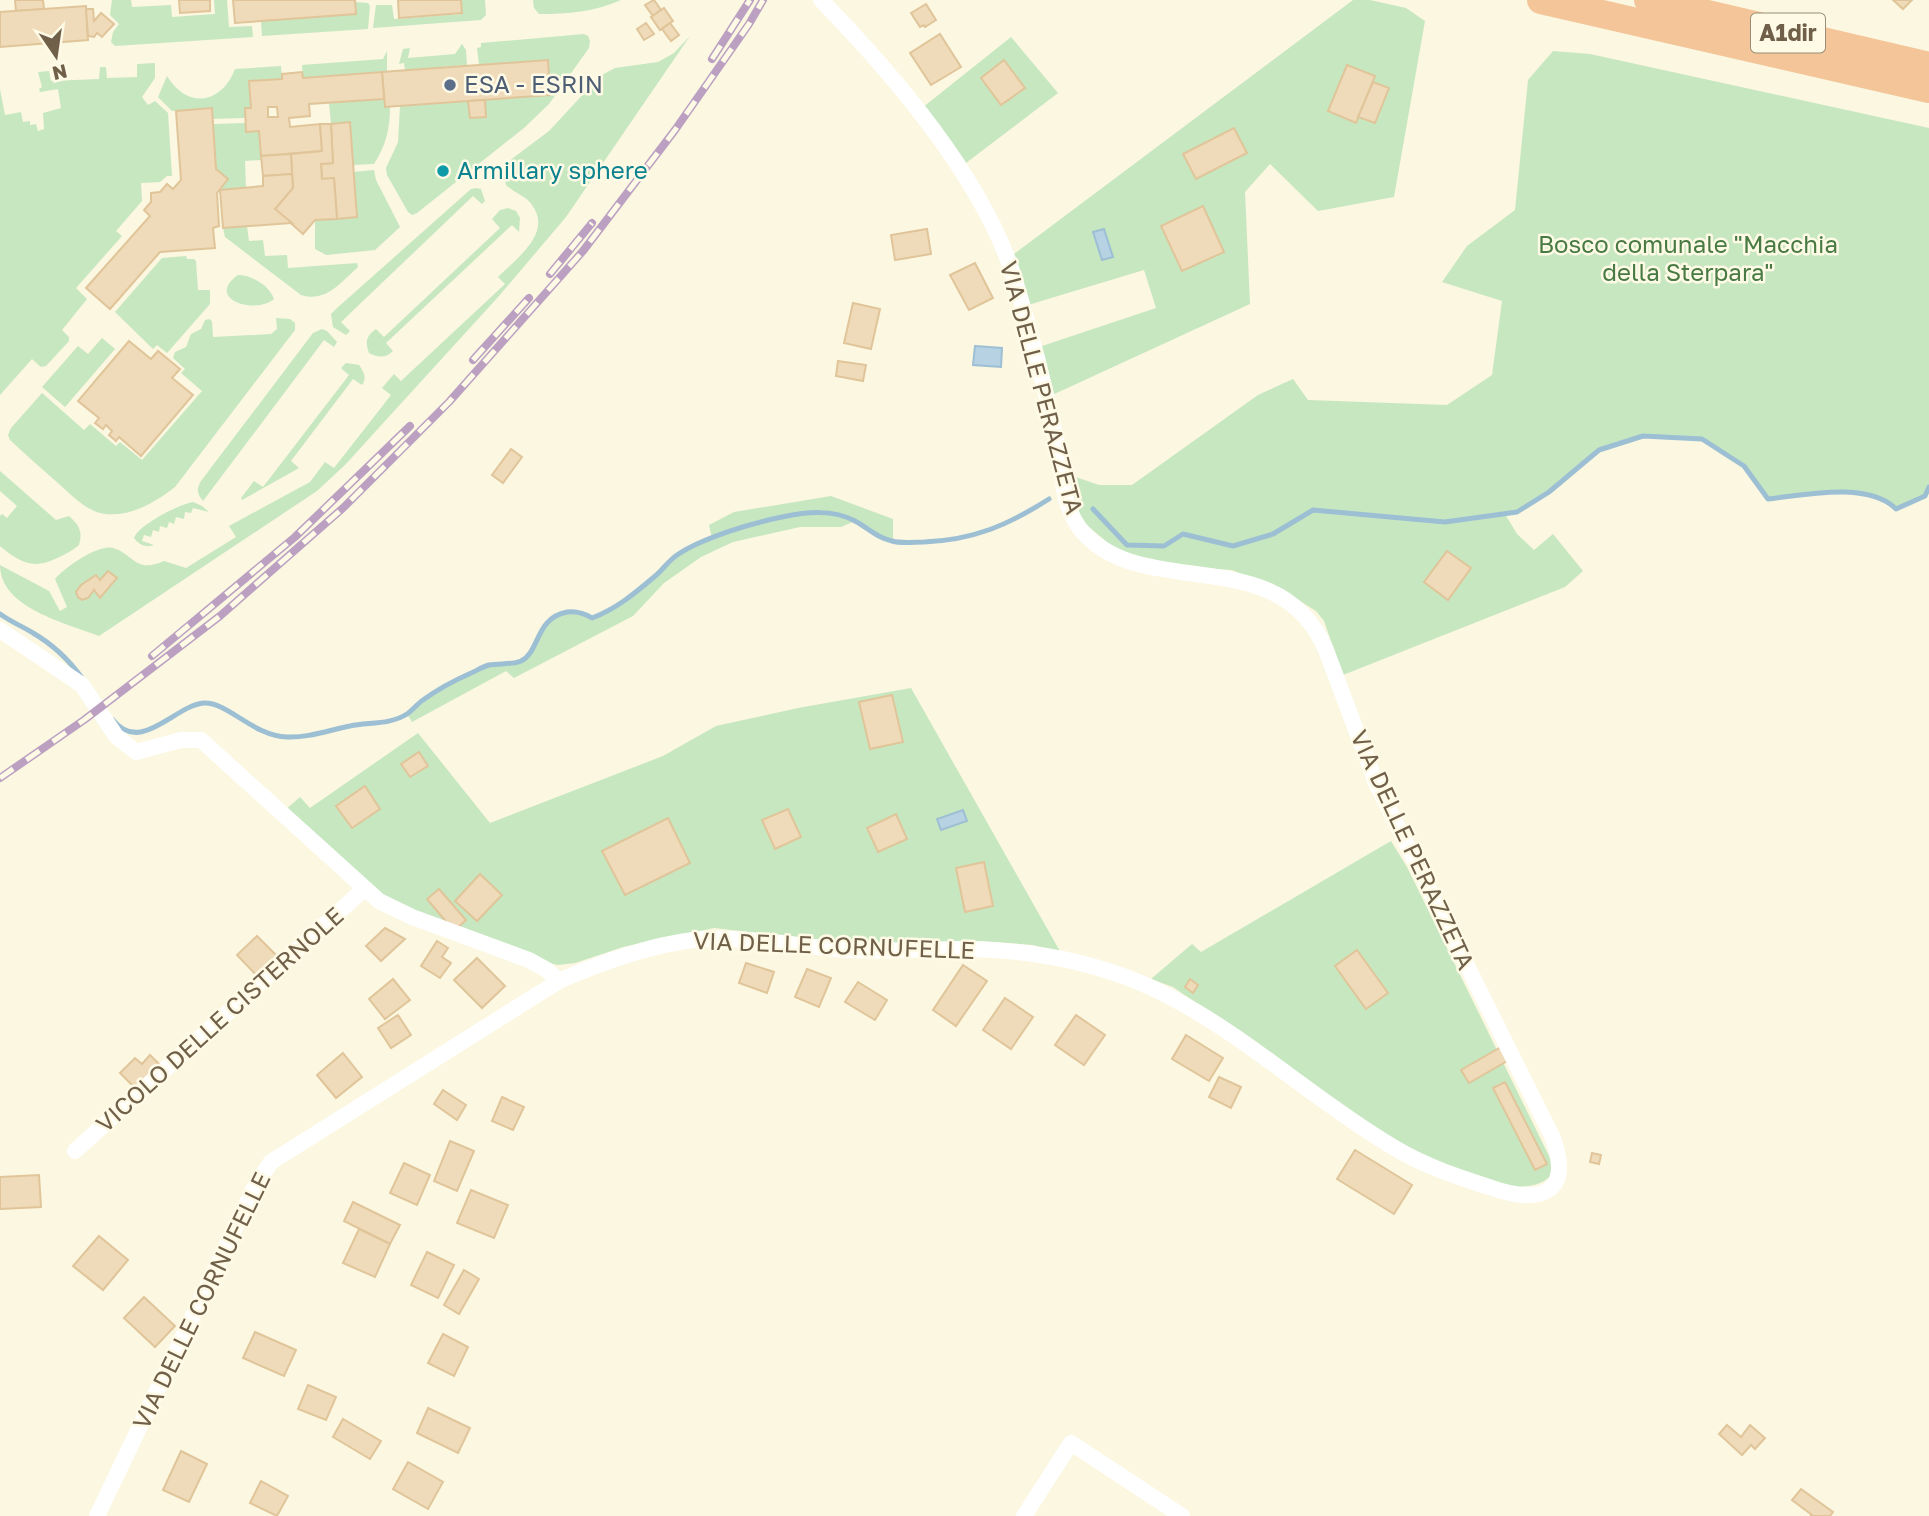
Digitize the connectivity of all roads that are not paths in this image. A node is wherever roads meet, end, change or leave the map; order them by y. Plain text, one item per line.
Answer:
1 (821, 0) edge
2 (1541, 0) edge
3 (1648, 0) edge
4 (1929, 66) edge
5 (1929, 89) edge
6 (0, 630) edge
7 (364, 890) junction
8 (559, 981) junction
9 (1548, 1126) joint
10 (75, 1151) dead end
11 (97, 1516) edge
12 (1024, 1516) edge
13 (1182, 1516) edge

1 - 9 street, VIA DELLE PERAZZETA
2 - 5 highway, A1dir
3 - 4 highway, A1dir
6 - 7 street, VICOLO DELLE CISTERNOLE
7 - 8 street, VICOLO DELLE CISTERNOLE
7 - 10 street, VICOLO DELLE CISTERNOLE
8 - 9 street, VIA DELLE CORNUFELLE
8 - 11 street, VIA DELLE CORNUFELLE
12 - 13 street

